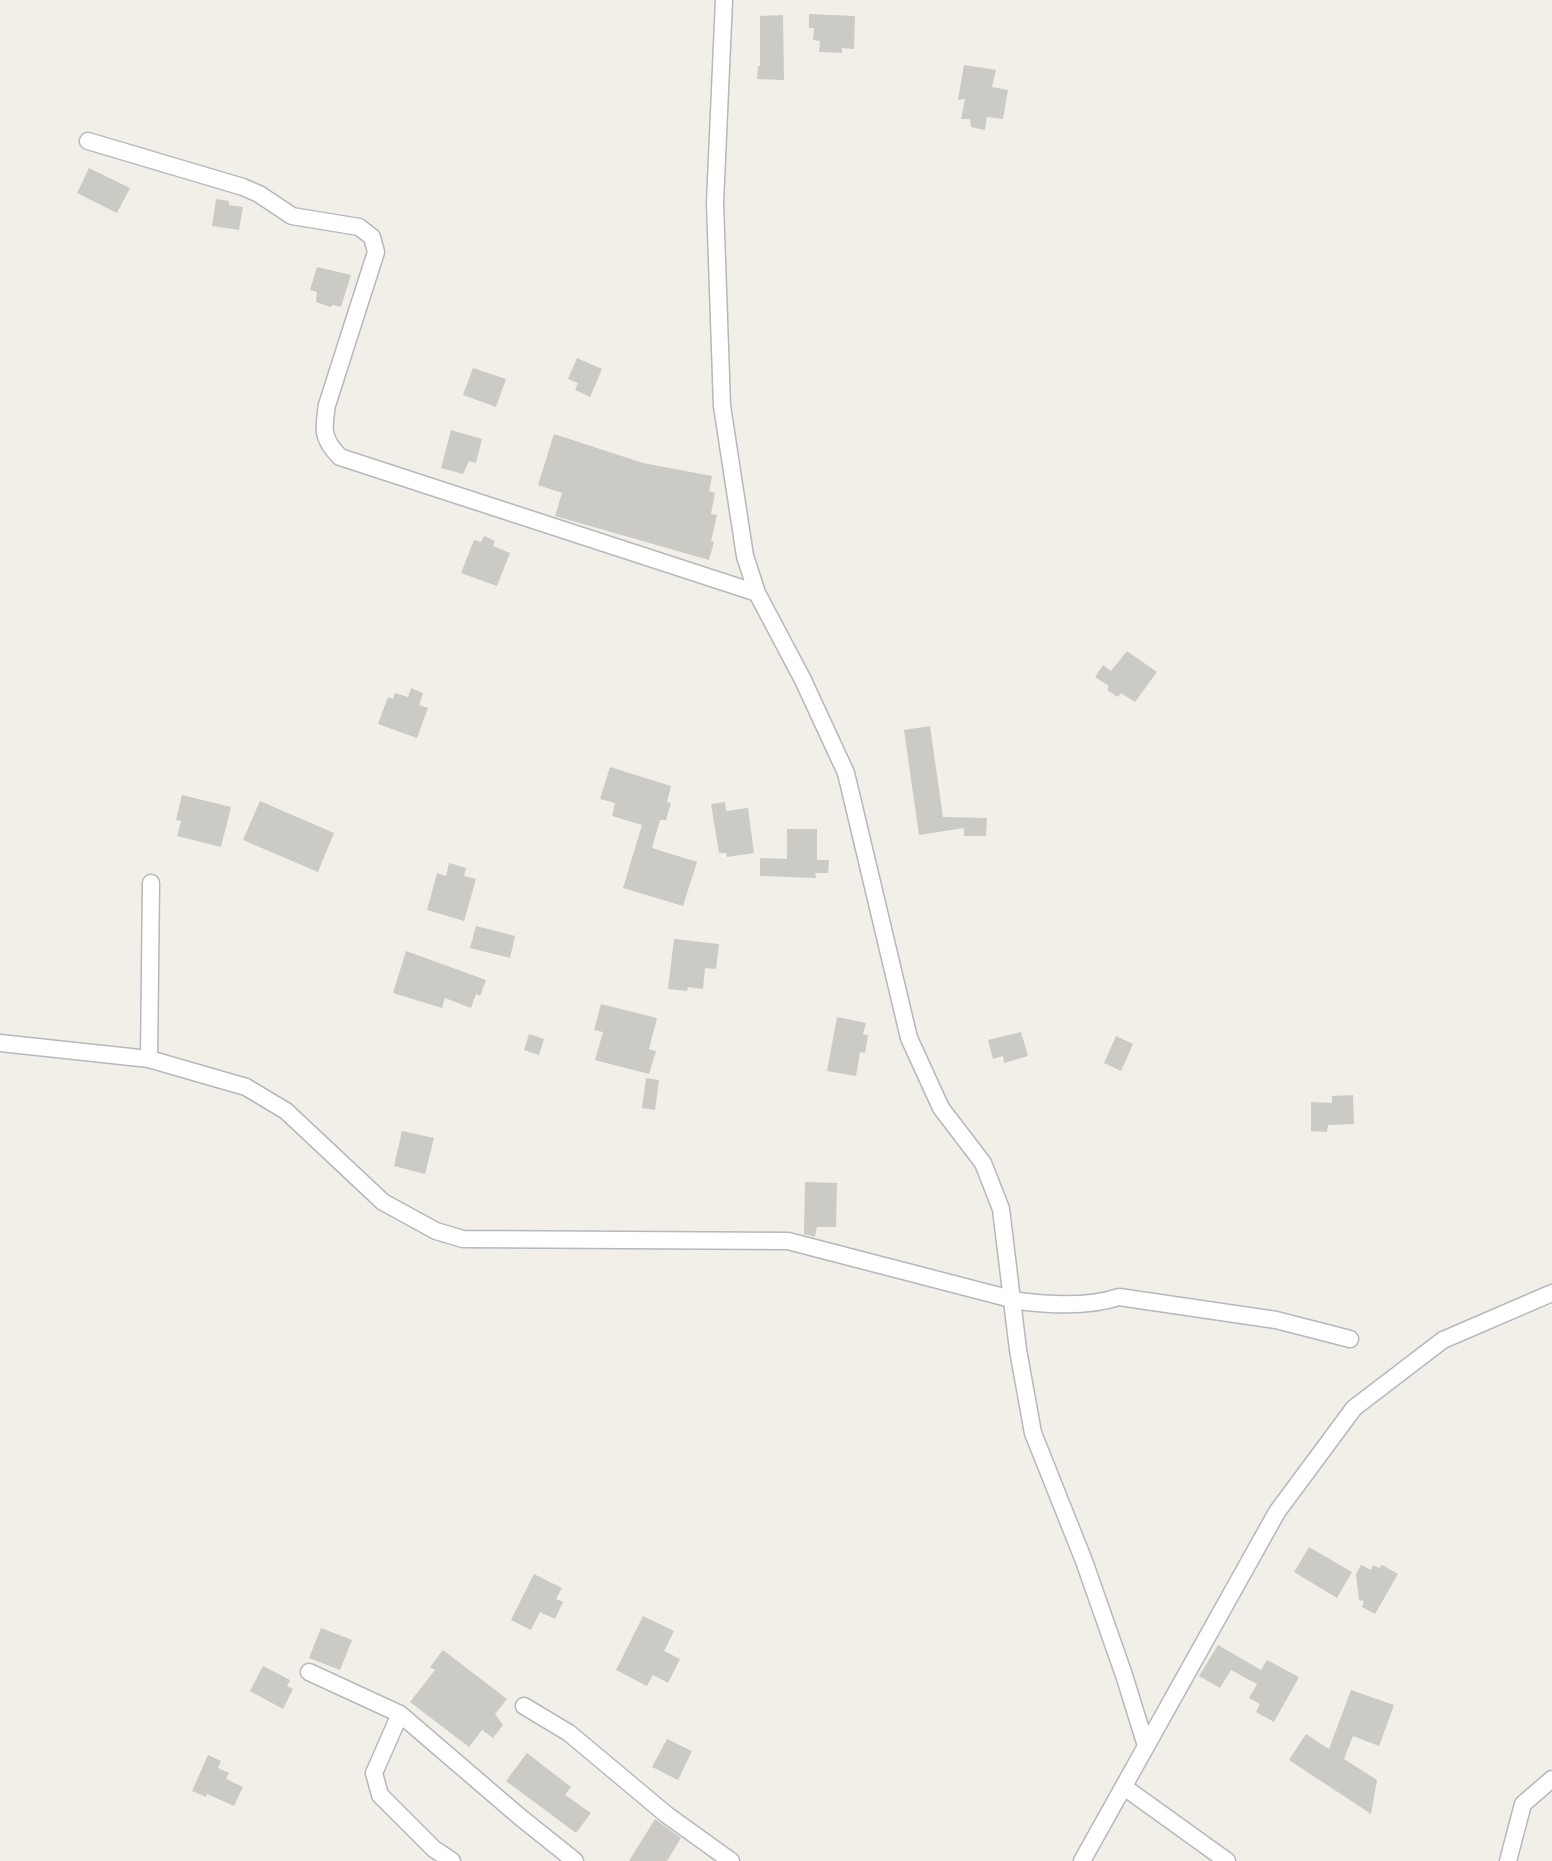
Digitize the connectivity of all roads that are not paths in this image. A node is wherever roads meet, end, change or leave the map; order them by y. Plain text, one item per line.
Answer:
1 (724, 0) edge
2 (88, 141) dead end
3 (757, 593) junction
4 (151, 883) dead end
5 (0, 1043) edge
6 (149, 1059) junction
7 (1552, 1293) edge
8 (1012, 1299) junction
9 (1350, 1339) dead end
10 (309, 1672) dead end
11 (524, 1706) dead end
12 (400, 1714) junction
13 (1146, 1746) junction
14 (1552, 1779) edge
15 (1124, 1787) junction
16 (452, 1861) edge
17 (575, 1861) edge
18 (731, 1861) edge
19 (1082, 1861) edge
20 (1227, 1861) edge
21 (1508, 1861) edge

1 - 3 street
2 - 3 street
3 - 8 street
4 - 6 street
5 - 6 street
6 - 8 street
7 - 13 street
8 - 9 street
8 - 13 street
10 - 12 street
11 - 18 street
12 - 16 street
12 - 17 street
13 - 15 street
14 - 21 street
15 - 19 street
15 - 20 street

